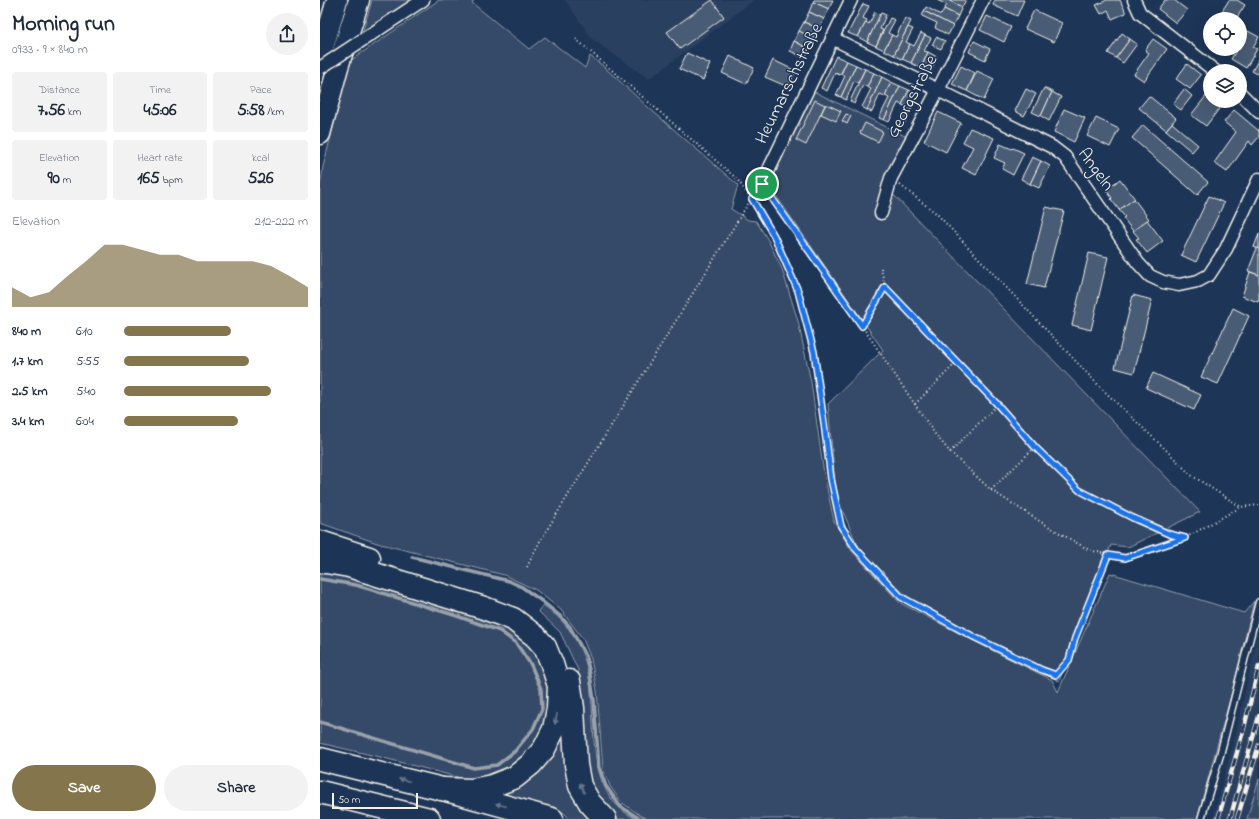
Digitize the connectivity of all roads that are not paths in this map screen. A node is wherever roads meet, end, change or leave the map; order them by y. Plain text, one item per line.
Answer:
1 (338, 0) edge
2 (359, 0) edge
3 (423, 0) edge
4 (851, 0) edge
5 (983, 0) edge
6 (1134, 0) edge
7 (832, 38) junction
8 (320, 58) edge
9 (1206, 64) edge
10 (320, 68) edge
11 (938, 90) junction
12 (1247, 100) edge
13 (1259, 112) edge
14 (320, 134) edge
15 (1259, 179) edge
16 (762, 184) road end
17 (881, 213) dead end
18 (320, 542) edge
19 (320, 562) edge
20 (1259, 602) edge
21 (320, 759) edge
22 (442, 789) junction
23 (320, 792) edge
24 (430, 819) edge
25 (552, 819) edge
26 (605, 819) edge
27 (1201, 819) edge

1 - 8 highway
2 - 14 highway
3 - 10 street, bridge
4 - 7 street, Heumarschstraße
5 - 11 street, Georgstraße
6 - 9 street
7 - 11 street, Angeln
7 - 16 street, Heumarschstraße
11 - 15 street, Angeln
11 - 17 street, Georgstraße
12 - 13 street
26 -> 18 highway
19 -> 22 highway
20 - 27 lane
22 -> 21 highway
25 -> 22 highway
23 - 24 highway

